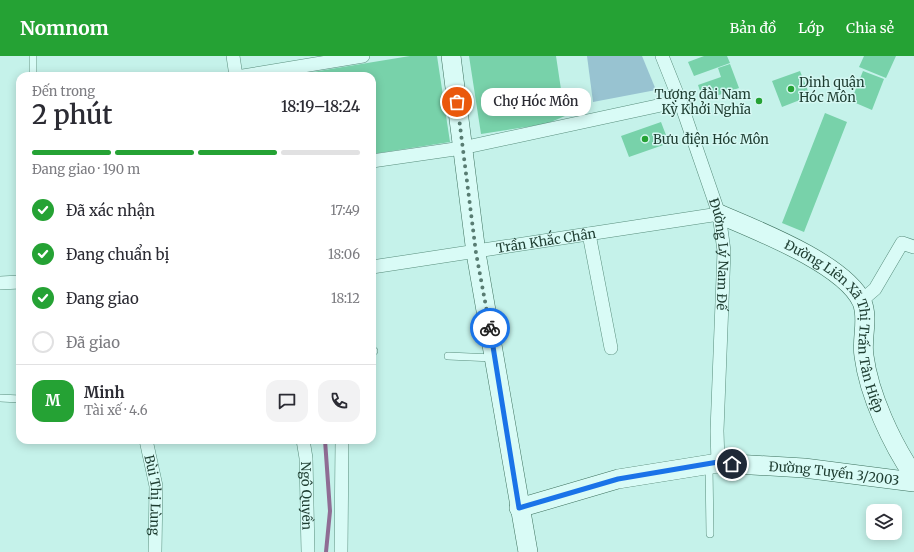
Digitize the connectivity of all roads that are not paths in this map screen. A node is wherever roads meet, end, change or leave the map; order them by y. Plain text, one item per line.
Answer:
1 (33, 56) edge
2 (233, 56) edge
3 (363, 56) edge
4 (451, 56) edge
5 (662, 56) edge
6 (33, 72) edge
7 (235, 72) edge
8 (267, 72) edge
9 (680, 101) junction
10 (462, 148) junction
11 (376, 160) edge
12 (719, 214) junction
13 (589, 234) junction
14 (914, 247) edge
15 (476, 253) junction
16 (376, 266) edge
17 (16, 282) edge
18 (0, 283) edge
19 (861, 301) junction
20 (611, 348) dead end
21 (448, 356) dead end
22 (495, 358) junction
23 (0, 398) edge
24 (16, 399) edge
25 (147, 444) edge
26 (304, 444) edge
27 (342, 444) edge
28 (713, 463) junction
29 (914, 476) edge
30 (914, 482) edge
31 (519, 508) junction
32 (710, 534) dead end
33 (155, 552) edge
34 (308, 552) edge
35 (341, 552) edge
36 (528, 552) edge

1 - 6 lane
2 - 7 street
3 - 8 street
4 - 10 street
5 - 9 street, Đường Lý Nam Đế
9 - 10 street
9 - 12 street, Đường Lý Nam Đế
10 - 11 street
10 - 15 street
12 - 13 street, Trần Khắc Chân
12 - 19 street, Đường Liên Xã Thị Trấn Tân Hiệp
12 - 28 street, Đường Lý Nam Đế
13 - 15 street, Trần Khắc Chân
13 - 20 street
14 - 19 street
15 - 16 street, Trần Khắc Chân
15 - 22 street
17 - 18 street
19 - 29 street, Đường Liên Xã Thị Trấn Tân Hiệp
21 - 22 lane
22 - 31 street
23 - 24 lane
25 - 33 street, Bùi Thị Lùng
26 - 34 street, Ngô Quyền
27 - 35 street
28 - 30 street, Đường Tuyến 3/2003
28 - 31 street, Đường Tuyến 3/2003
28 - 32 lane
31 - 36 street

